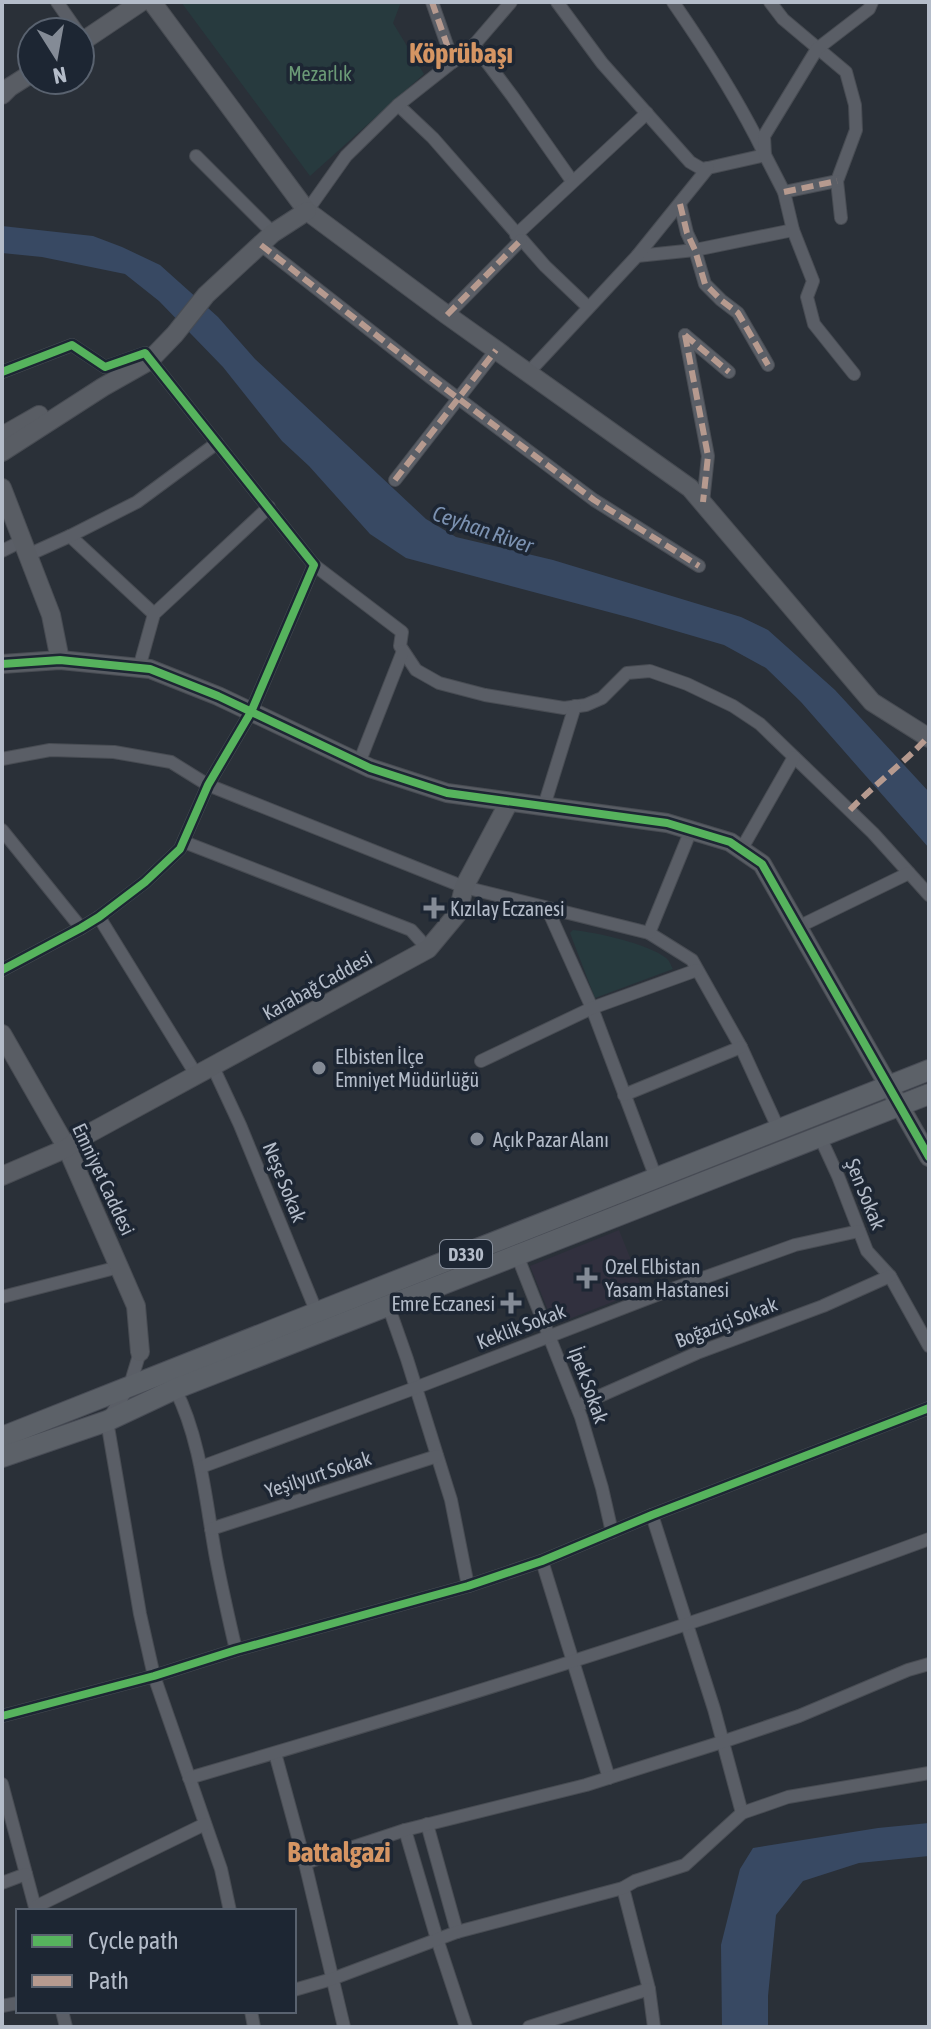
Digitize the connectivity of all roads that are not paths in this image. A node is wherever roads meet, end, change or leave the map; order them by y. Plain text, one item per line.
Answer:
1 (141, 2) edge
2 (152, 2) edge
3 (432, 2) edge
4 (511, 2) edge
5 (557, 2) edge
6 (673, 2) edge
7 (770, 2) edge
8 (872, 2) edge
9 (96, 29) edge
10 (474, 45) junction
11 (817, 49) junction
12 (453, 62) junction
13 (398, 105) junction
14 (647, 113) junction
15 (765, 155) junction
16 (196, 156) dead end
17 (708, 168) junction
18 (572, 181) junction
19 (837, 181) junction
20 (784, 192) junction
21 (680, 204) junction
22 (307, 211) junction
23 (841, 218) dead end
24 (793, 230) junction
25 (518, 237) junction
26 (267, 239) junction
27 (695, 250) junction
28 (637, 256) junction
29 (588, 307) junction
30 (447, 315) junction
31 (496, 350) junction
32 (147, 357) junction
33 (768, 365) dead end
34 (2, 372) edge
35 (729, 372) dead end
36 (528, 373) junction
37 (854, 374) dead end
38 (458, 398) junction
39 (2, 436) edge
40 (217, 443) junction
41 (2, 452) edge
42 (395, 480) dead end
43 (2, 488) edge
44 (703, 502) junction
45 (269, 507) junction
46 (70, 536) junction
47 (25, 548) junction
48 (2, 551) edge
49 (314, 565) junction
50 (699, 566) dead end
51 (154, 614) junction
52 (403, 651) junction
53 (60, 660) junction
54 (2, 664) edge
55 (139, 668) junction
56 (575, 706) junction
57 (251, 712) junction
58 (929, 738) edge
59 (794, 757) junction
60 (2, 759) edge
61 (359, 763) junction
62 (208, 785) junction
63 (509, 802) junction
64 (544, 806) junction
65 (2, 830) edge
66 (691, 830) junction
67 (184, 842) junction
68 (741, 850) junction
69 (909, 873) junction
70 (464, 887) junction
71 (929, 895) edge
72 (547, 908) junction
73 (99, 917) junction
74 (798, 927) junction
75 (81, 928) junction
76 (649, 933) junction
77 (428, 949) junction
78 (2, 970) edge
79 (697, 970) junction
80 (592, 1008) junction
81 (2, 1034) edge
82 (741, 1047) junction
83 (481, 1061) dead end
84 (929, 1070) edge
85 (205, 1072) junction
86 (888, 1087) junction
87 (929, 1094) edge
88 (624, 1095) junction
89 (901, 1105) junction
90 (779, 1130) junction
91 (820, 1137) junction
92 (72, 1144) junction
93 (929, 1157) edge
94 (2, 1176) edge
95 (656, 1178) junction
96 (859, 1231) junction
97 (517, 1255) junction
98 (119, 1267) junction
99 (890, 1276) junction
100 (2, 1297) edge
101 (388, 1305) junction
102 (317, 1313) junction
103 (550, 1336) junction
104 (929, 1346) edge
105 (140, 1352) joint
106 (130, 1385) junction
107 (415, 1388) junction
108 (175, 1389) junction
109 (577, 1406) junction
110 (929, 1408) edge
111 (107, 1421) junction
112 (2, 1437) edge
113 (437, 1456) junction
114 (2, 1457) edge
115 (201, 1467) junction
116 (652, 1515) junction
117 (211, 1529) junction
118 (612, 1532) junction
119 (929, 1539) edge
120 (542, 1561) junction
121 (468, 1586) junction
122 (688, 1624) junction
123 (236, 1650) junction
124 (574, 1661) junction
125 (929, 1664) edge
126 (154, 1676) junction
127 (2, 1716) edge
128 (722, 1742) junction
129 (275, 1753) junction
130 (929, 1773) edge
131 (189, 1778) junction
132 (609, 1778) junction
133 (2, 1784) edge
134 (742, 1813) junction
135 (205, 1824) junction
136 (427, 1824) junction
137 (405, 1830) junction
138 (305, 1863) junction
139 (26, 1874) junction
140 (2, 1883) edge
141 (623, 1888) junction
142 (35, 1909) edge
143 (230, 1909) edge
144 (457, 1932) junction
145 (437, 1939) junction
146 (332, 1979) junction
147 (296, 1989) edge
148 (649, 1989) junction
149 (344, 2027) edge
150 (466, 2027) edge
151 (529, 2027) edge
152 (654, 2027) edge

1 - 9 street
2 - 22 street
3 - 12 street
4 - 10 street
5 - 14 street
6 - 15 street
7 - 11 street
8 - 11 street
10 - 12 street
10 - 18 street
11 - 15 street
11 - 19 street
12 - 13 street
13 - 22 street
13 - 25 street
14 - 17 street
14 - 18 street
15 - 17 street
15 - 20 street
16 - 26 street
17 - 21 street
18 - 25 street
19 - 20 street
19 - 23 street
20 - 24 street
21 - 27 street
21 - 28 street
22 - 26 street
22 - 30 street
24 - 27 street
24 - 37 street
25 - 29 street
25 - 30 street
26 - 32 street
26 - 38 street
27 - 28 street
27 - 33 street
28 - 29 street
29 - 36 street
30 - 31 street
31 - 36 street
31 - 38 street
32 - 34 street
32 - 39 street
32 - 40 street
32 - 41 street
35 - 44 street
36 - 44 street
38 - 42 street
38 - 50 street
40 - 45 street
40 - 46 street
43 - 47 street
44 - 58 street
45 - 49 street
45 - 51 street
46 - 47 street
46 - 51 street
47 - 48 street
47 - 53 street
49 - 52 street
49 - 57 street
51 - 55 street
52 - 56 street
52 - 61 street
53 - 54 street
53 - 55 street
55 - 57 street
56 - 59 street
56 - 64 street
57 - 61 street
57 - 62 street
59 - 68 street
59 - 69 street
60 - 62 street
61 - 63 street
62 - 67 street
62 - 70 street
63 - 64 street
63 - 70 street, Karabağ Caddesi
64 - 66 street
65 - 75 street
66 - 68 street
66 - 76 street
67 - 73 street
67 - 77 street
68 - 74 street
69 - 71 street
69 - 74 street
70 - 72 street
70 - 77 street, Karabağ Caddesi
72 - 76 street
72 - 80 street
73 - 75 street
73 - 85 street, Neşe Sokak
74 - 86 street
75 - 78 street
76 - 79 street
77 - 85 street, Karabağ Caddesi
79 - 80 street
79 - 82 street
80 - 83 street
80 - 88 street
81 - 92 street, Emniyet Caddesi
82 - 88 street
82 - 90 street
84 - 86 main road, D330
85 - 92 street, Karabağ Caddesi
85 - 102 street, Neşe Sokak
86 - 89 street
86 - 90 main road, D330
87 - 89 main road, D330
88 - 95 street
89 - 91 main road, D330
89 - 93 street
90 - 95 main road, D330
91 - 96 street, Şen Sokak
91 - 97 main road, D330
92 - 94 street, Karabağ Caddesi
92 - 98 street, Emniyet Caddesi
95 - 102 main road, D330
96 - 99 street, Şen Sokak
96 - 103 street, Keklik Sokak
97 - 101 main road, D330
97 - 103 street, İpek Sokak
98 - 100 street
98 - 105 street, Emniyet Caddesi
99 - 104 street, Şen Sokak
99 - 109 street, Boğaziçi Sokak
101 - 107 street
101 - 108 main road, D330
102 - 106 main road, D330
103 - 107 street, Keklik Sokak
103 - 109 street, İpek Sokak
105 - 106 street
106 - 111 street
106 - 112 main road, D330
107 - 113 street
107 - 115 street, Keklik Sokak
108 - 111 main road, D330
108 - 115 street
109 - 118 street, İpek Sokak
110 - 116 street
111 - 114 main road, D330
111 - 126 street
113 - 117 street, Yeşilyurt Sokak
113 - 121 street
115 - 117 street
116 - 118 street
116 - 122 street
117 - 123 street
118 - 120 street
119 - 122 street
120 - 121 street
120 - 124 street
121 - 123 street
122 - 124 street
122 - 128 street
123 - 126 street
124 - 129 street
124 - 132 street
125 - 128 street
126 - 127 street
126 - 131 street
128 - 132 street
128 - 134 street
129 - 131 street
129 - 138 street
130 - 134 street
131 - 135 street
132 - 136 street
133 - 139 street
134 - 141 street
135 - 142 street
135 - 143 street
136 - 137 street
136 - 144 street
137 - 138 street
137 - 145 street
138 - 146 street
139 - 140 street
139 - 142 street
141 - 144 street
141 - 148 street
144 - 145 street
145 - 146 street
145 - 150 street
146 - 147 street
146 - 149 street
148 - 151 street
148 - 152 street

